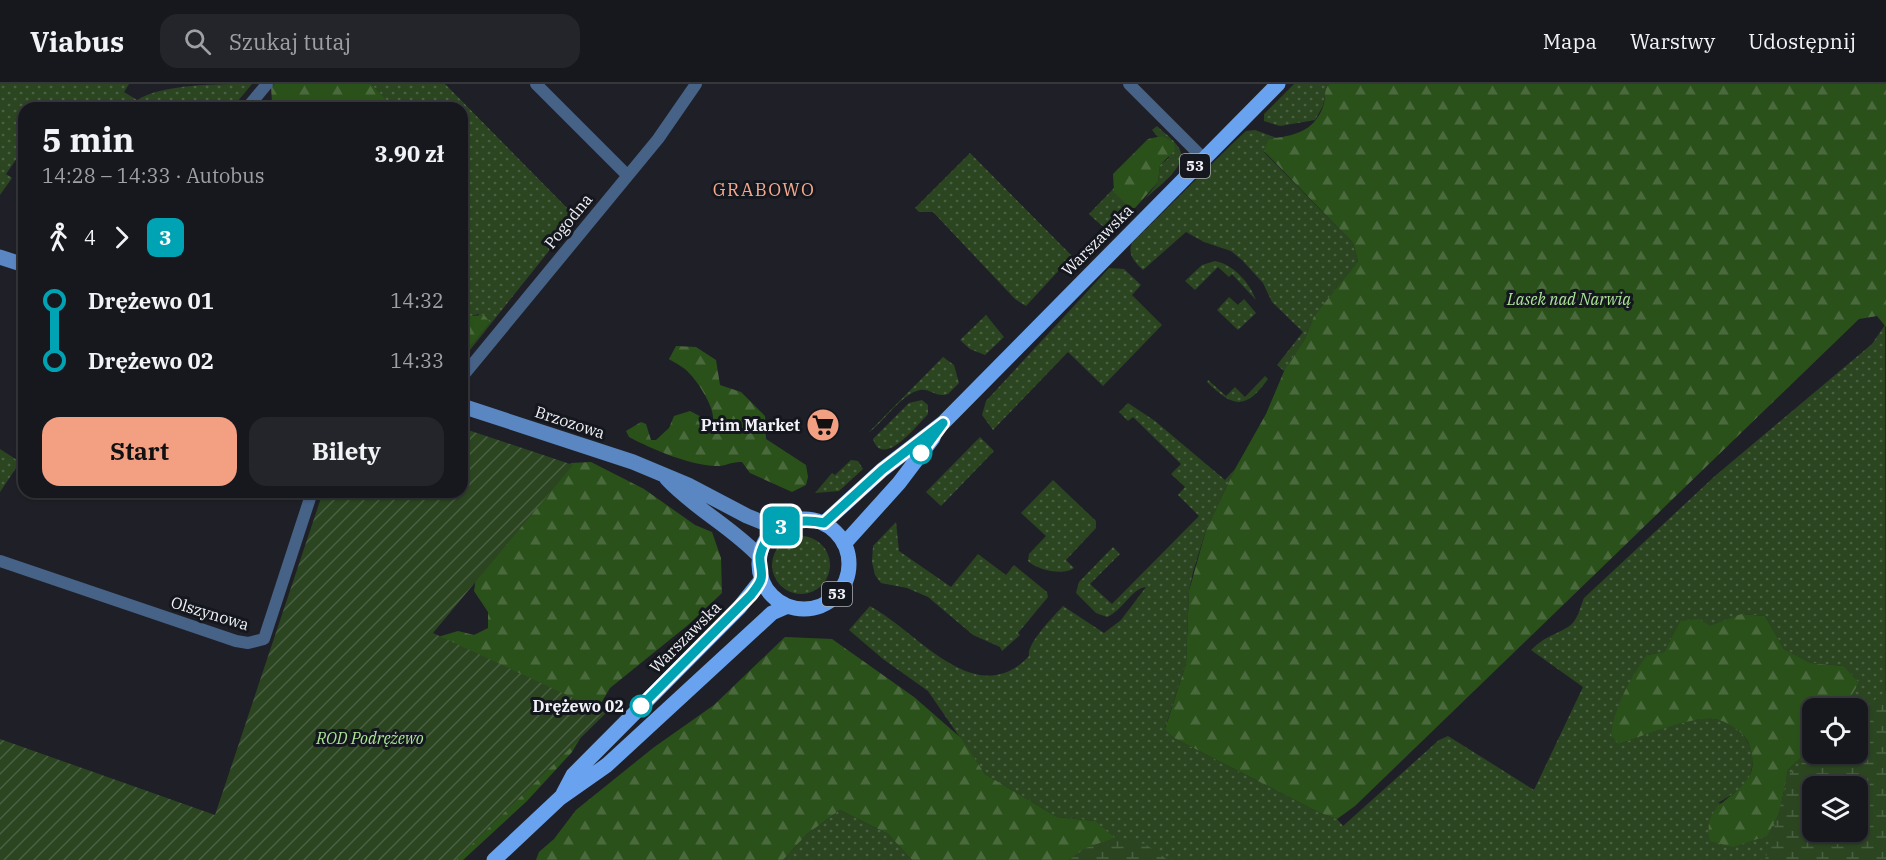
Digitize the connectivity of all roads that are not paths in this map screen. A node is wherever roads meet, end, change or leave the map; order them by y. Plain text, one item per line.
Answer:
1 (267, 84) edge
2 (536, 84) edge
3 (696, 84) edge
4 (1129, 84) edge
5 (1278, 84) edge
6 (252, 102) edge
7 (1203, 158) junction
8 (627, 175) junction
9 (0, 257) edge
10 (18, 263) edge
11 (468, 370) edge
12 (468, 408) edge
13 (943, 423) junction
14 (665, 477) junction
15 (310, 498) edge
16 (824, 523) junction
17 (783, 525) junction
18 (844, 544) junction
19 (760, 557) junction
20 (0, 561) edge
21 (762, 579) junction
22 (789, 606) junction
23 (560, 798) junction
24 (494, 860) edge

1 - 6 street
2 - 8 street
3 - 8 street, Pogodna
4 - 7 street
5 - 7 main road, Warszawska / 53
7 - 13 main road, Warszawska / 53
8 - 11 street, Pogodna
9 - 10 main road
12 - 14 main road, Brzozowa
13 - 16 main road, Warszawska / 53
13 - 18 main road, Warszawska / 53
14 - 17 main road, Brzozowa
14 - 19 main road, Brzozowa
15 - 20 street, Olszynowa
16 - 17 main road
16 - 18 main road
17 - 19 main road
18 - 22 main road, 53
19 - 21 main road
21 - 22 main road
21 - 23 main road, Warszawska
22 - 23 main road, Warszawska
23 - 24 main road, Warszawska

